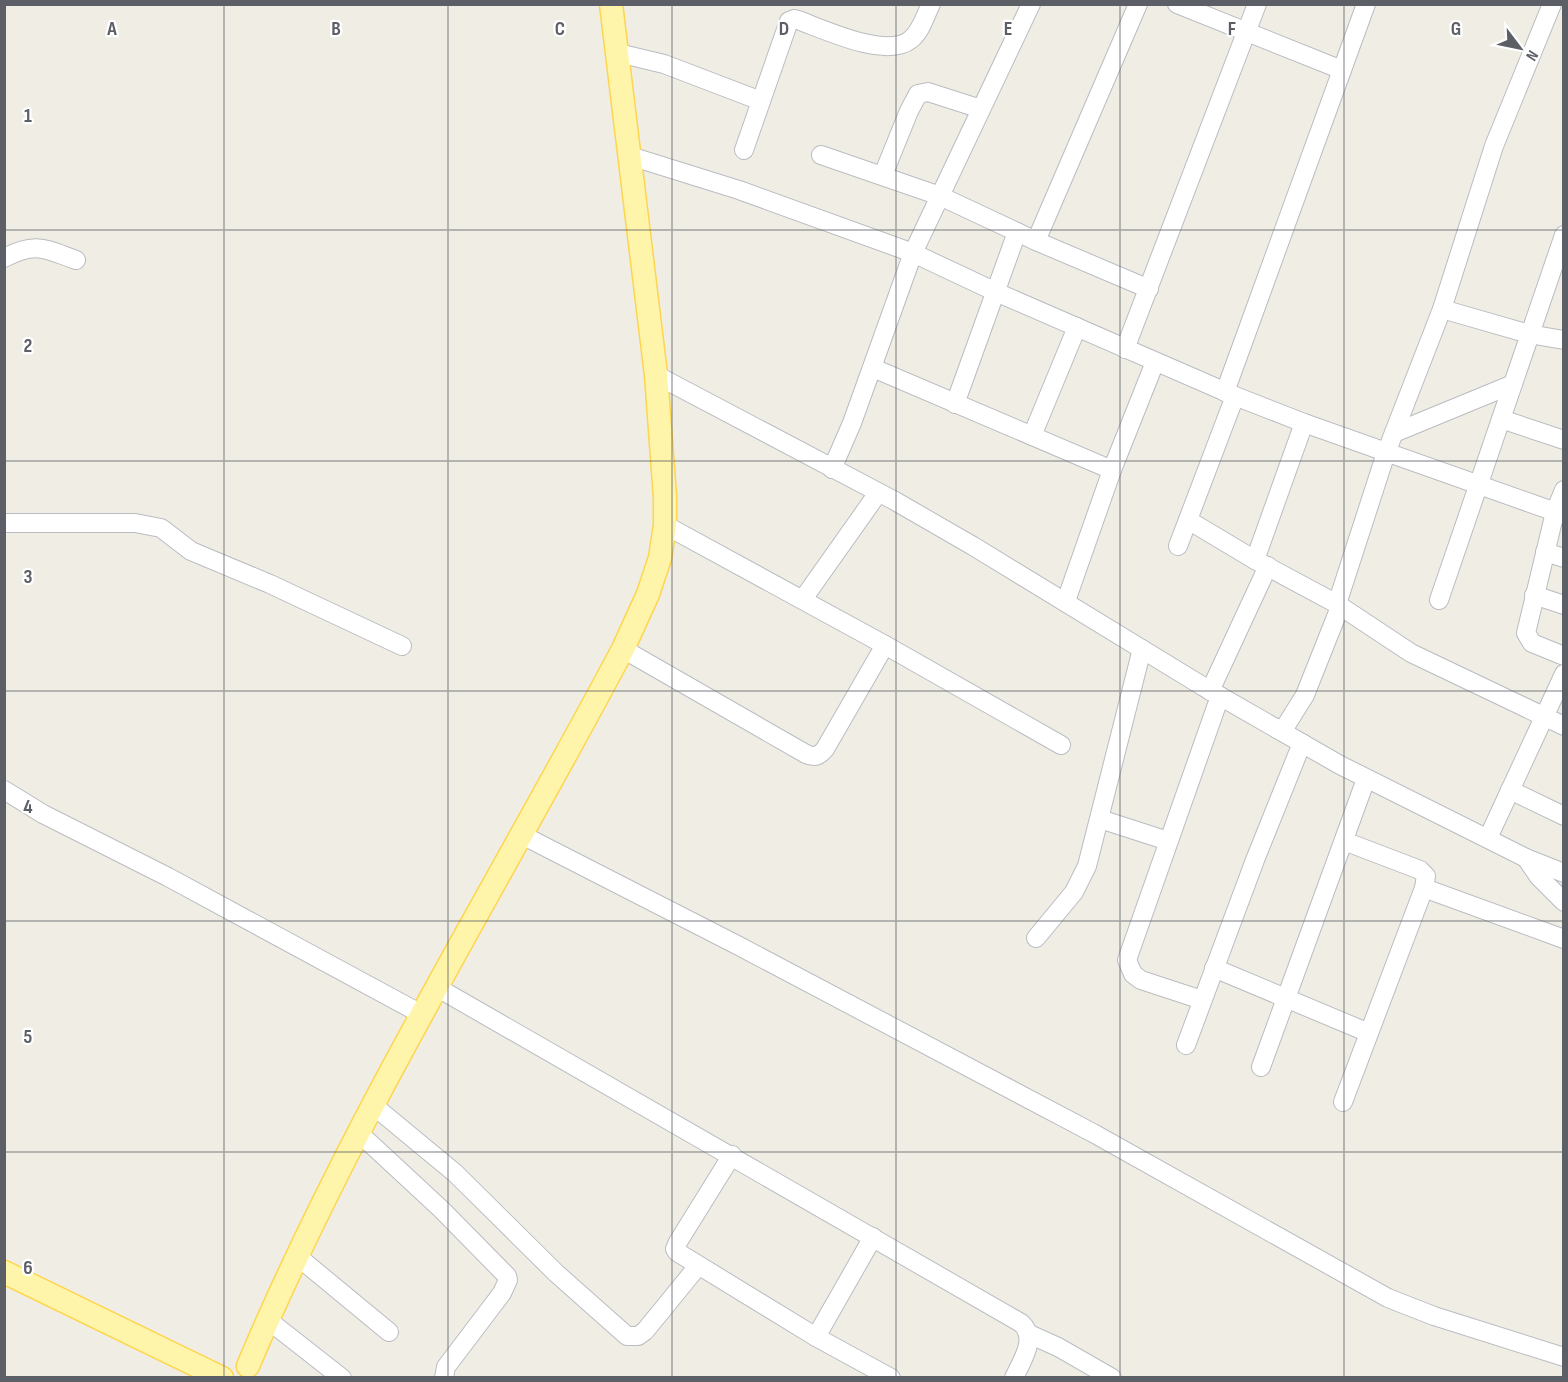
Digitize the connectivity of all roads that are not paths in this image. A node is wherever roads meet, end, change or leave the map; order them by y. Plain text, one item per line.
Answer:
1 (611, 4) edge
2 (931, 4) edge
3 (1031, 4) edge
4 (1138, 4) edge
5 (1177, 4) edge
6 (1257, 4) edge
7 (1366, 4) edge
8 (1552, 4) edge
9 (1247, 32) junction
10 (618, 53) junction
11 (1342, 70) junction
12 (761, 101) junction
13 (981, 109) junction
14 (744, 150) dead end
15 (821, 154) dead end
16 (630, 156) junction
17 (883, 175) junction
18 (940, 196) junction
19 (1017, 232) junction
20 (1563, 235) edge
21 (1036, 241) junction
22 (913, 253) junction
23 (4, 258) edge
24 (76, 260) dead end
25 (1149, 289) junction
26 (996, 292) junction
27 (1442, 309) junction
28 (1077, 327) junction
29 (1529, 334) junction
30 (1559, 337) edge
31 (1125, 349) junction
32 (1155, 362) junction
33 (873, 368) junction
34 (656, 375) junction
35 (1513, 384) junction
36 (1230, 394) junction
37 (955, 404) junction
38 (1501, 419) junction
39 (1304, 423) junction
40 (1394, 433) junction
41 (1032, 436) junction
42 (1563, 440) edge
43 (1386, 453) junction
44 (832, 469) junction
45 (1112, 470) junction
46 (1477, 486) junction
47 (1563, 490) edge
48 (878, 493) junction
49 (1559, 513) edge
50 (1188, 520) junction
51 (4, 523) edge
52 (665, 525) junction
53 (1178, 546) dead end
54 (1545, 552) junction
55 (1563, 558) edge
56 (1261, 563) junction
57 (1534, 595) junction
58 (803, 599) junction
59 (1439, 600) dead end
60 (1066, 601) junction
61 (1337, 604) junction
62 (1563, 605) edge
63 (402, 645) dead end
64 (885, 645) junction
65 (623, 649) junction
66 (1142, 649) junction
67 (1563, 656) edge
68 (1563, 674) edge
69 (1215, 694) junction
70 (1544, 716) junction
71 (1563, 726) edge
72 (1277, 729) junction
73 (1302, 743) junction
74 (1061, 746) dead end
75 (1366, 779) junction
76 (4, 790) edge
77 (1510, 790) junction
78 (1563, 816) edge
79 (1100, 819) junction
80 (522, 835) junction
81 (1488, 838) junction
82 (1168, 841) junction
83 (1344, 841) junction
84 (1526, 858) junction
85 (1563, 873) edge
86 (1424, 888) junction
87 (1563, 902) edge
88 (1036, 938) dead end
89 (1563, 939) edge
90 (1214, 968) junction
91 (438, 988) junction
92 (1287, 999) junction
93 (1202, 1000) junction
94 (423, 1015) junction
95 (1369, 1033) junction
96 (1186, 1045) dead end
97 (1261, 1067) dead end
98 (1343, 1102) dead end
99 (374, 1106) junction
100 (359, 1133) junction
101 (732, 1155) junction
102 (873, 1237) junction
103 (297, 1256) junction
104 (698, 1266) junction
105 (4, 1272) edge
106 (268, 1320) junction
107 (389, 1332) dead end
108 (1029, 1334) junction
109 (816, 1336) junction
110 (1563, 1357) edge
111 (251, 1372) edge
112 (223, 1377) edge
113 (342, 1377) edge
114 (444, 1377) edge
115 (891, 1377) edge
116 (1014, 1377) edge
117 (1112, 1377) edge

1 - 10 main road
2 - 12 street
3 - 13 street
4 - 21 street
5 - 9 street
6 - 9 street
7 - 11 street
8 - 27 street
9 - 11 street
9 - 25 street
10 - 12 street
10 - 16 main road
11 - 36 street
12 - 14 street
13 - 17 street
13 - 18 street
15 - 17 street
16 - 22 street
16 - 34 main road
17 - 18 street
18 - 19 street
18 - 22 street
19 - 21 street
19 - 26 street
20 - 29 street
21 - 25 street
22 - 26 street
22 - 33 street
23 - 24 street
25 - 31 street
26 - 28 street
26 - 37 street
27 - 29 street
27 - 40 street
28 - 31 street
28 - 41 street
29 - 30 street
29 - 35 street
31 - 32 street
32 - 36 street
32 - 45 street
33 - 37 street
33 - 44 street
34 - 44 street
34 - 52 main road
35 - 38 street
35 - 40 street
36 - 39 street
36 - 50 street
37 - 41 street
38 - 42 street
38 - 46 street
39 - 43 street
39 - 56 street
40 - 43 street
41 - 45 street
43 - 46 street
43 - 61 street
44 - 48 street
45 - 60 street
46 - 49 street
46 - 59 street
47 - 49 street
48 - 58 street
48 - 60 street
49 - 54 street
50 - 53 street
50 - 56 street
51 - 63 street
52 - 58 street
52 - 65 main road
54 - 55 street
54 - 57 street
56 - 61 street
56 - 69 street
57 - 62 street
57 - 67 street
58 - 64 street
60 - 66 street
61 - 70 street
61 - 72 street
64 - 65 street
64 - 74 street
65 - 80 main road
66 - 69 street
66 - 79 street
68 - 70 street
69 - 72 street
69 - 82 street
70 - 71 street
70 - 77 street
72 - 73 street
73 - 75 street
73 - 90 street
75 - 81 street
75 - 83 street
76 - 94 street
77 - 78 street
77 - 81 street
79 - 82 street
79 - 88 street
80 - 91 main road
80 - 110 street
81 - 84 street
82 - 93 street
83 - 86 street
83 - 92 street
84 - 85 street
84 - 87 street
86 - 89 street
86 - 95 street
90 - 92 street
90 - 93 street
91 - 94 main road
91 - 101 street
92 - 95 street
92 - 97 street
93 - 96 street
94 - 99 main road
95 - 98 street
99 - 100 main road
99 - 104 street
100 - 103 main road
100 - 114 street
101 - 102 street
101 - 104 street
102 - 108 street
102 - 109 street
103 - 106 main road
103 - 107 street
104 - 109 street
105 - 112 main road
106 - 111 main road
106 - 113 street
108 - 116 street
108 - 117 street
109 - 115 street
111 - 112 main road

